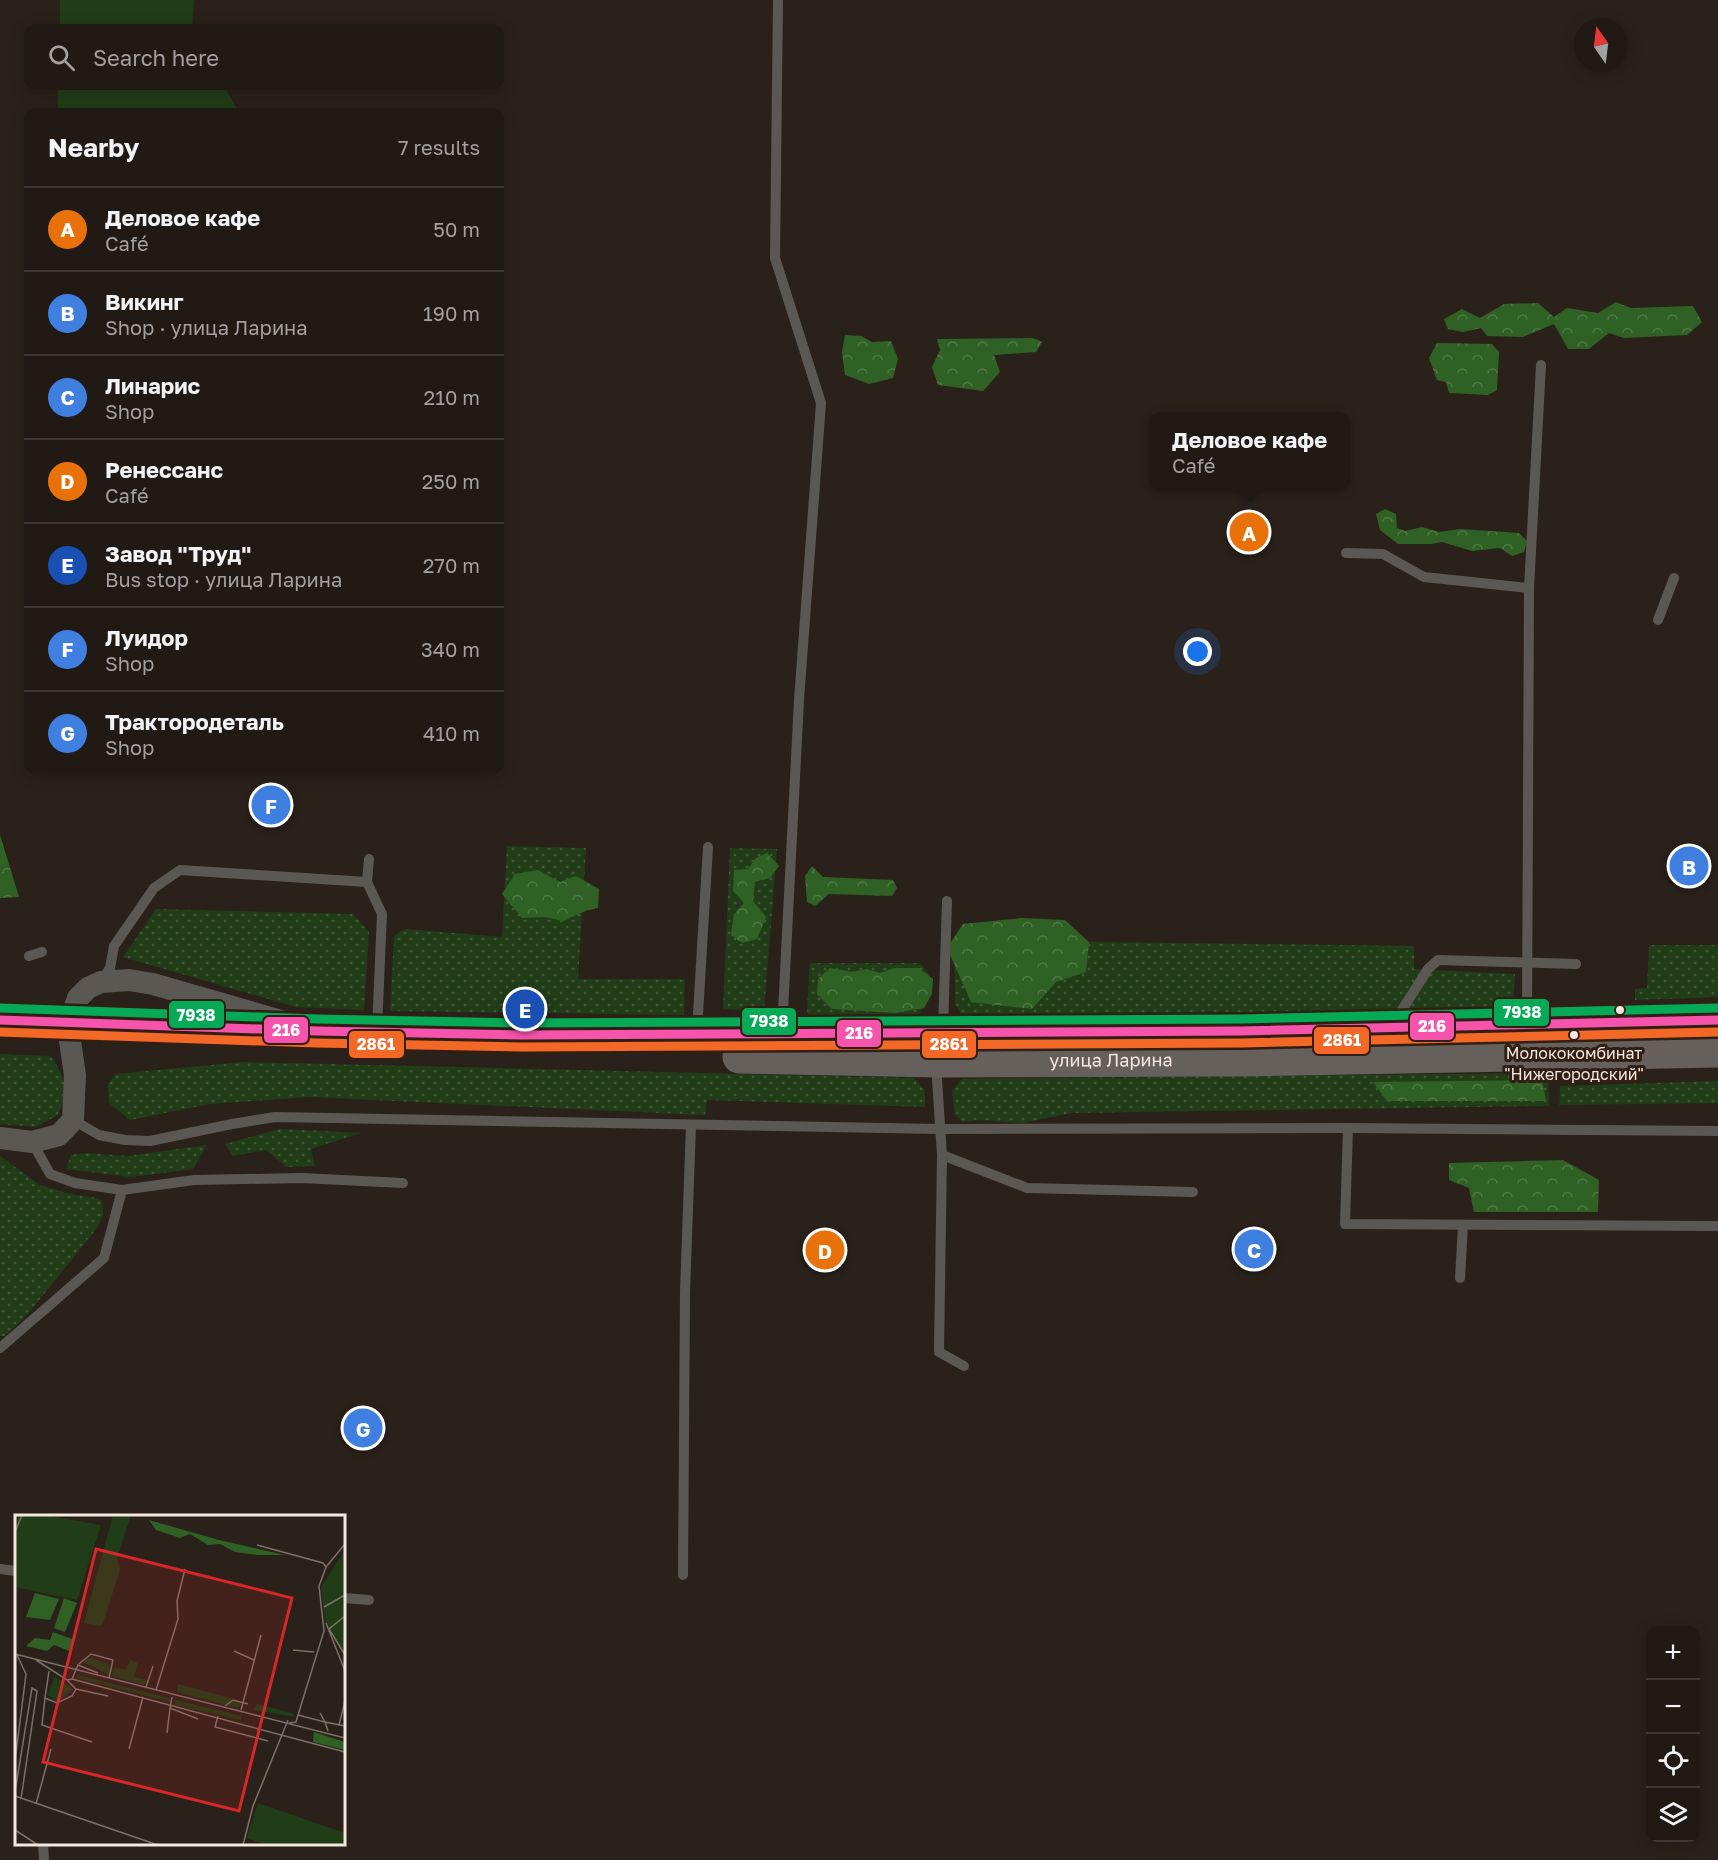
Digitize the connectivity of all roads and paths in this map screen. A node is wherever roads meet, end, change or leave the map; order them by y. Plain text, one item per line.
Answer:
1 (778, 0) edge
2 (1541, 365) dead end
3 (1346, 553) dead end
4 (1674, 578) dead end
5 (1529, 588) junction
6 (1659, 620) dead end
7 (708, 847) dead end
8 (369, 858) dead end
9 (367, 882) junction
10 (947, 901) dead end
11 (42, 952) dead end
12 (29, 956) dead end
13 (1527, 963) junction
14 (1576, 964) dead end
15 (100, 982) junction
16 (0, 1020) edge
17 (1718, 1020) edge
18 (1527, 1025) junction
19 (1389, 1028) junction
20 (70, 1031) junction
21 (316, 1031) junction
22 (377, 1032) junction
23 (697, 1035) junction
24 (782, 1035) junction
25 (0, 1040) edge
26 (939, 1047) junction
27 (1718, 1051) edge
28 (74, 1120) junction
29 (691, 1125) junction
30 (1348, 1128) junction
31 (939, 1129) junction
32 (1718, 1131) edge
33 (0, 1138) edge
34 (32, 1142) junction
35 (942, 1155) junction
36 (403, 1183) dead end
37 (122, 1190) junction
38 (1193, 1192) dead end
39 (1463, 1225) junction
40 (1718, 1226) edge
41 (1460, 1278) dead end
42 (0, 1348) edge
43 (964, 1366) dead end
44 (0, 1569) edge
45 (15, 1571) edge
46 (683, 1575) dead end
47 (345, 1598) edge
48 (369, 1600) dead end

1 - 24 lane
2 - 5 lane
3 - 5 lane
4 - 6 lane
5 - 13 lane
7 - 23 lane
8 - 9 lane
9 - 15 lane
9 - 22 lane
10 - 26 lane
11 - 12 lane
13 - 14 lane
13 - 18 lane
13 - 19 lane
15 - 20 street
15 - 21 street
16 - 20 main road, улица Ларина
17 - 18 main road, улица Ларина
18 - 19 main road, улица Ларина
19 - 26 main road, улица Ларина
20 - 21 main road, улица Ларина
20 - 25 main road, улица Ларина
20 - 26 main road, улица Ларина
20 - 28 street
21 - 22 main road, улица Ларина
22 - 23 main road, улица Ларина
23 - 24 main road, улица Ларина
24 - 26 main road, улица Ларина
26 - 27 main road, улица Ларина
26 - 31 lane
28 - 29 lane
28 - 34 street
29 - 31 lane
29 - 46 lane
30 - 31 lane
30 - 32 lane
30 - 39 lane
31 - 35 lane
33 - 34 street
34 - 37 lane
35 - 38 lane
35 - 43 lane
36 - 37 lane
37 - 42 lane
39 - 40 lane
39 - 41 lane
44 - 45 lane
47 - 48 lane

